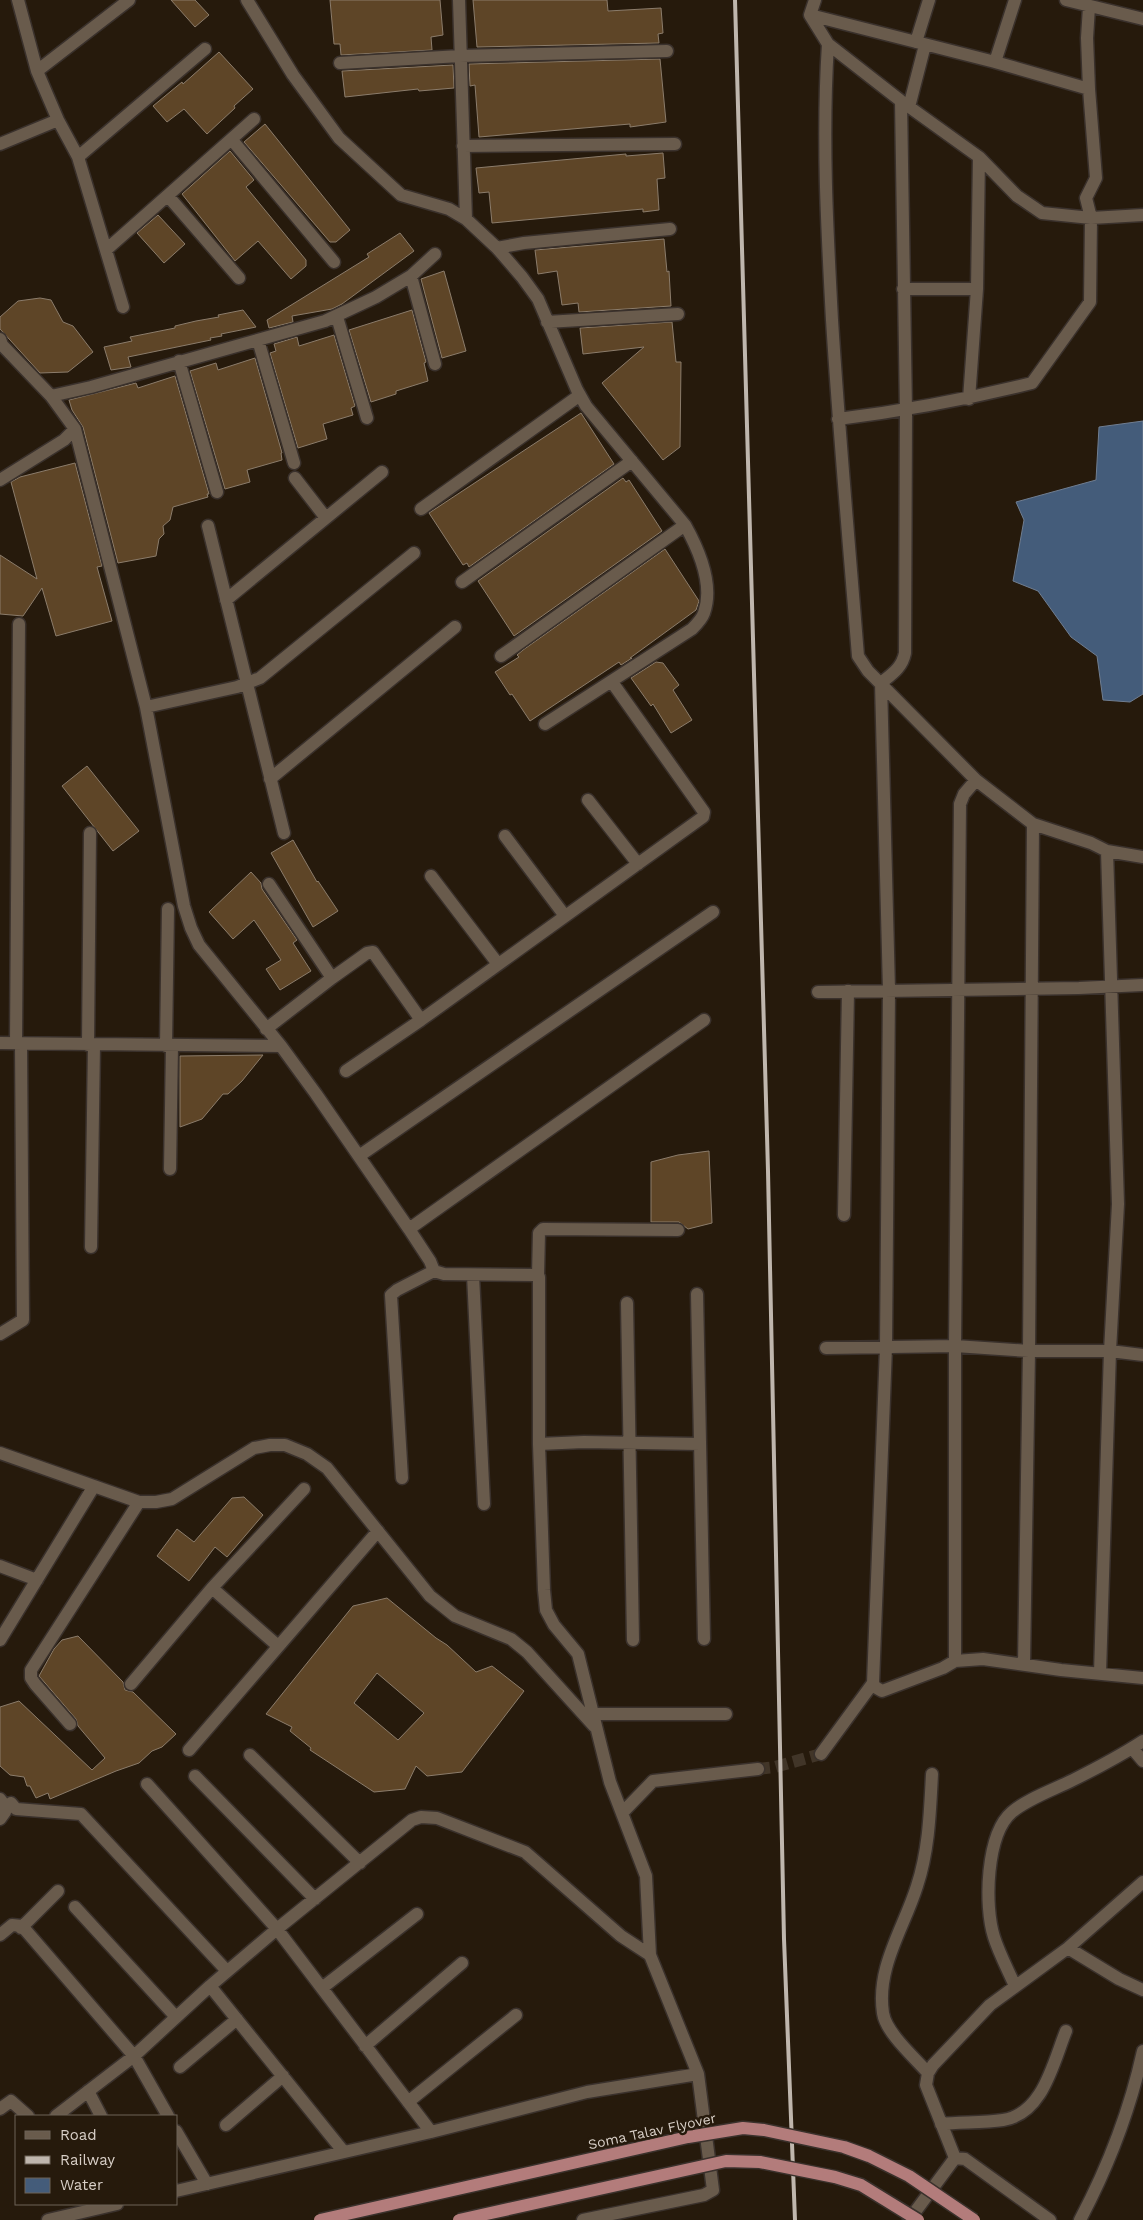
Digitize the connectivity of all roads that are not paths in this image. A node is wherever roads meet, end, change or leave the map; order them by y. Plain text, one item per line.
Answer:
1 (18, 0) edge
2 (129, 0) edge
3 (248, 0) edge
4 (458, 0) edge
5 (815, 0) edge
6 (929, 0) edge
7 (1015, 0) edge
8 (1066, 0) edge
9 (1089, 7) junction
10 (810, 16) junction
11 (1143, 19) edge
12 (921, 43) junction
13 (828, 44) junction
14 (205, 49) dead end
15 (667, 51) dead end
16 (460, 56) junction
17 (340, 62) dead end
18 (995, 62) junction
19 (38, 71) junction
20 (1088, 89) junction
21 (905, 104) junction
22 (254, 119) dead end
23 (58, 120) junction
24 (232, 140) junction
25 (0, 144) edge
26 (674, 144) dead end
27 (463, 146) junction
28 (78, 157) junction
29 (979, 157) junction
30 (168, 196) junction
31 (1143, 215) edge
32 (1091, 218) junction
33 (466, 219) junction
34 (670, 229) dead end
35 (498, 248) junction
36 (106, 250) junction
37 (435, 254) dead end
38 (334, 262) dead end
39 (411, 276) junction
40 (239, 278) dead end
41 (902, 289) junction
42 (977, 289) junction
43 (123, 306) dead end
44 (678, 314) dead end
45 (336, 317) junction
46 (548, 322) junction
47 (0, 338) edge
48 (258, 340) junction
49 (179, 361) junction
50 (435, 364) dead end
51 (580, 395) junction
52 (50, 396) junction
53 (969, 399) junction
54 (906, 411) junction
55 (367, 418) dead end
56 (838, 420) junction
57 (75, 429) junction
58 (632, 461) junction
59 (294, 463) dead end
60 (382, 472) dead end
61 (295, 478) dead end
62 (0, 480) edge
63 (217, 492) dead end
64 (421, 509) dead end
65 (326, 518) junction
66 (685, 525) junction
67 (208, 526) dead end
68 (414, 553) dead end
69 (462, 582) dead end
70 (226, 600) junction
71 (19, 624) dead end
72 (454, 627) dead end
73 (501, 656) dead end
74 (612, 682) junction
75 (246, 683) junction
76 (881, 683) junction
77 (146, 707) junction
78 (545, 724) dead end
79 (270, 779) junction
80 (976, 780) junction
81 (588, 800) dead end
82 (1033, 824) junction
83 (284, 832) dead end
84 (90, 833) dead end
85 (504, 836) dead end
86 (1107, 851) junction
87 (1143, 857) edge
88 (638, 864) junction
89 (431, 876) dead end
90 (269, 884) dead end
91 (168, 910) dead end
92 (713, 912) dead end
93 (565, 916) junction
94 (498, 964) junction
95 (332, 978) junction
96 (1143, 985) edge
97 (1110, 987) junction
98 (1032, 989) junction
99 (888, 990) junction
100 (957, 990) junction
101 (848, 991) junction
102 (818, 992) dead end
103 (421, 1020) junction
104 (704, 1020) dead end
105 (266, 1030) junction
106 (0, 1043) edge
107 (18, 1044) junction
108 (91, 1045) junction
109 (169, 1046) junction
110 (281, 1046) junction
111 (346, 1071) dead end
112 (358, 1156) junction
113 (170, 1169) dead end
114 (844, 1215) dead end
115 (409, 1229) junction
116 (678, 1230) dead end
117 (91, 1247) dead end
118 (434, 1271) junction
119 (473, 1275) junction
120 (538, 1276) junction
121 (697, 1294) dead end
122 (627, 1303) dead end
123 (0, 1334) edge
124 (886, 1346) junction
125 (955, 1346) junction
126 (826, 1348) dead end
127 (1029, 1351) junction
128 (1110, 1351) junction
129 (1143, 1355) edge
130 (630, 1443) junction
131 (539, 1444) junction
132 (700, 1444) junction
133 (0, 1454) edge
134 (402, 1478) dead end
135 (94, 1486) junction
136 (304, 1489) dead end
137 (139, 1502) junction
138 (484, 1504) dead end
139 (378, 1531) junction
140 (0, 1566) edge
141 (37, 1580) junction
142 (212, 1588) junction
143 (704, 1638) dead end
144 (0, 1640) edge
145 (633, 1640) dead end
146 (278, 1646) junction
147 (955, 1661) junction
148 (1024, 1664) junction
149 (1100, 1673) junction
150 (1143, 1678) edge
151 (873, 1683) junction
152 (131, 1684) dead end
153 (593, 1714) junction
154 (726, 1714) dead end
155 (70, 1724) dead end
156 (596, 1728) junction
157 (1143, 1741) edge
158 (1132, 1748) junction
159 (189, 1750) dead end
160 (821, 1754) tunnel mouth
161 (250, 1755) dead end
162 (1143, 1761) edge
163 (758, 1769) tunnel mouth
164 (932, 1774) dead end
165 (195, 1776) dead end
166 (147, 1784) dead end
167 (6, 1801) edge
168 (622, 1813) junction
169 (0, 1819) edge
170 (360, 1863) junction
171 (1143, 1882) edge
172 (58, 1891) dead end
173 (314, 1899) junction
174 (75, 1907) dead end
175 (417, 1914) dead end
176 (22, 1927) junction
177 (277, 1928) junction
178 (0, 1935) edge
179 (1068, 1948) junction
180 (650, 1955) junction
181 (462, 1963) dead end
182 (227, 1971) junction
183 (210, 1986) junction
184 (1015, 1986) junction
185 (322, 1988) junction
186 (1143, 1990) edge
187 (516, 2015) dead end
188 (176, 2017) junction
189 (237, 2020) junction
190 (1066, 2031) dead end
191 (365, 2046) junction
192 (1143, 2051) edge
193 (134, 2056) junction
194 (180, 2067) dead end
195 (928, 2073) junction
196 (698, 2074) junction
197 (283, 2076) junction
198 (88, 2091) junction
199 (408, 2102) junction
200 (0, 2109) edge
201 (27, 2115) edge
202 (57, 2115) edge
203 (100, 2115) edge
204 (167, 2115) edge
205 (941, 2124) junction
206 (226, 2125) dead end
207 (431, 2132) junction
208 (178, 2134) edge
209 (343, 2151) junction
210 (955, 2158) junction
211 (207, 2184) junction
212 (178, 2191) edge
213 (107, 2205) edge
214 (77, 2208) edge
215 (48, 2220) edge
216 (320, 2220) edge
217 (459, 2220) edge
218 (583, 2220) edge
219 (909, 2220) edge
220 (918, 2220) edge
221 (974, 2220) edge
222 (1050, 2220) edge
223 (1080, 2220) edge

1 - 19 street
2 - 19 street
3 - 33 street
4 - 16 street
5 - 10 street
6 - 12 street
7 - 18 street
8 - 9 street
9 - 11 street
9 - 20 street
10 - 12 street
10 - 13 street
12 - 18 street
12 - 21 street
13 - 21 street
13 - 56 street
14 - 28 street
15 - 16 street
16 - 17 street
16 - 27 street
18 - 20 street
19 - 23 street
20 - 32 street
21 - 29 street
21 - 41 street
22 - 24 street
23 - 25 street
23 - 28 street
24 - 30 street
24 - 38 street
26 - 27 street
27 - 33 street
28 - 36 street
29 - 32 street
29 - 42 street
30 - 36 street
30 - 40 street
31 - 32 street
32 - 53 street
33 - 35 street
34 - 35 street
35 - 46 street
36 - 43 street
37 - 39 street
39 - 45 street
39 - 50 street
41 - 42 street
41 - 54 street
42 - 53 street
44 - 46 street
45 - 48 street
45 - 55 street
46 - 51 street
47 - 52 street
48 - 49 street
48 - 59 street
49 - 52 street
49 - 63 street
51 - 58 street
51 - 64 street
52 - 57 street
53 - 54 street
54 - 56 street
54 - 76 street
56 - 76 street
57 - 62 street
57 - 77 street
58 - 66 street
58 - 69 street
60 - 65 street
61 - 65 street
65 - 70 street
66 - 73 street
66 - 74 street
67 - 70 street
68 - 75 street
70 - 75 street
71 - 107 street
72 - 79 street
74 - 78 street
74 - 88 street
75 - 77 street
75 - 79 street
76 - 80 street
76 - 99 street
77 - 105 street
79 - 83 street
80 - 82 street
80 - 100 street
81 - 88 street
82 - 86 street
82 - 98 street
84 - 108 street
85 - 93 street
86 - 87 street
86 - 97 street
88 - 93 street
89 - 94 street
90 - 95 street
91 - 109 street
92 - 112 street
93 - 94 street
94 - 103 street
95 - 103 street
95 - 105 street
96 - 97 street
97 - 98 street
97 - 128 street
98 - 100 street
98 - 127 street
99 - 100 street
99 - 101 street
99 - 124 street
100 - 125 street
101 - 102 street
101 - 114 street
103 - 111 street
104 - 115 street
105 - 110 street
106 - 107 street
107 - 108 street
107 - 123 street
108 - 109 street
108 - 117 street
109 - 110 street
109 - 113 street
110 - 112 street
112 - 115 street
115 - 118 street
116 - 120 street
118 - 119 street
118 - 134 street
119 - 120 street
119 - 138 street
120 - 131 street
121 - 132 street
122 - 130 street
124 - 125 street
124 - 126 street
124 - 151 street
125 - 127 street
125 - 147 street
127 - 128 street
127 - 148 street
128 - 129 street
128 - 149 street
130 - 131 street
130 - 132 street
130 - 145 street
131 - 153 street
132 - 143 street
133 - 135 street
135 - 137 street
135 - 141 street
136 - 142 street
137 - 139 street
137 - 155 street
139 - 146 street
139 - 156 street
140 - 141 street
141 - 144 street
142 - 146 street
142 - 152 street
146 - 159 street
147 - 148 street
147 - 151 street
148 - 149 street
149 - 150 street
151 - 160 street
153 - 154 street
153 - 156 street
156 - 168 street
157 - 158 street
158 - 162 street
158 - 184 street
161 - 170 street
163 - 168 street
164 - 195 street
165 - 173 street
166 - 177 street
167 - 169 street
167 - 182 street
168 - 180 street
170 - 173 street
170 - 180 street
171 - 179 street
172 - 176 street
173 - 177 street
174 - 188 street
175 - 185 street
176 - 178 street
176 - 193 street
177 - 182 street
177 - 185 street
179 - 184 street
179 - 186 street
180 - 196 street
181 - 191 street
182 - 183 street
183 - 188 street
183 - 189 street
184 - 195 street
185 - 191 street
187 - 199 street
188 - 193 street
189 - 194 street
189 - 197 street
190 - 205 street
191 - 199 street
192 - 223 street
193 - 198 street
193 - 204 street
195 - 205 street
196 - 207 street
196 - 218 street
197 - 206 street
197 - 209 street
198 - 202 street
198 - 203 street
199 - 207 street
200 - 201 street
205 - 210 street
207 - 209 street
208 - 211 street
209 - 211 street
210 - 219 street
210 - 222 street
211 - 212 street
213 - 214 street
214 - 215 street
216 - 221 main road, Soma Talav Flyover, bridge
217 - 220 main road, bridge

